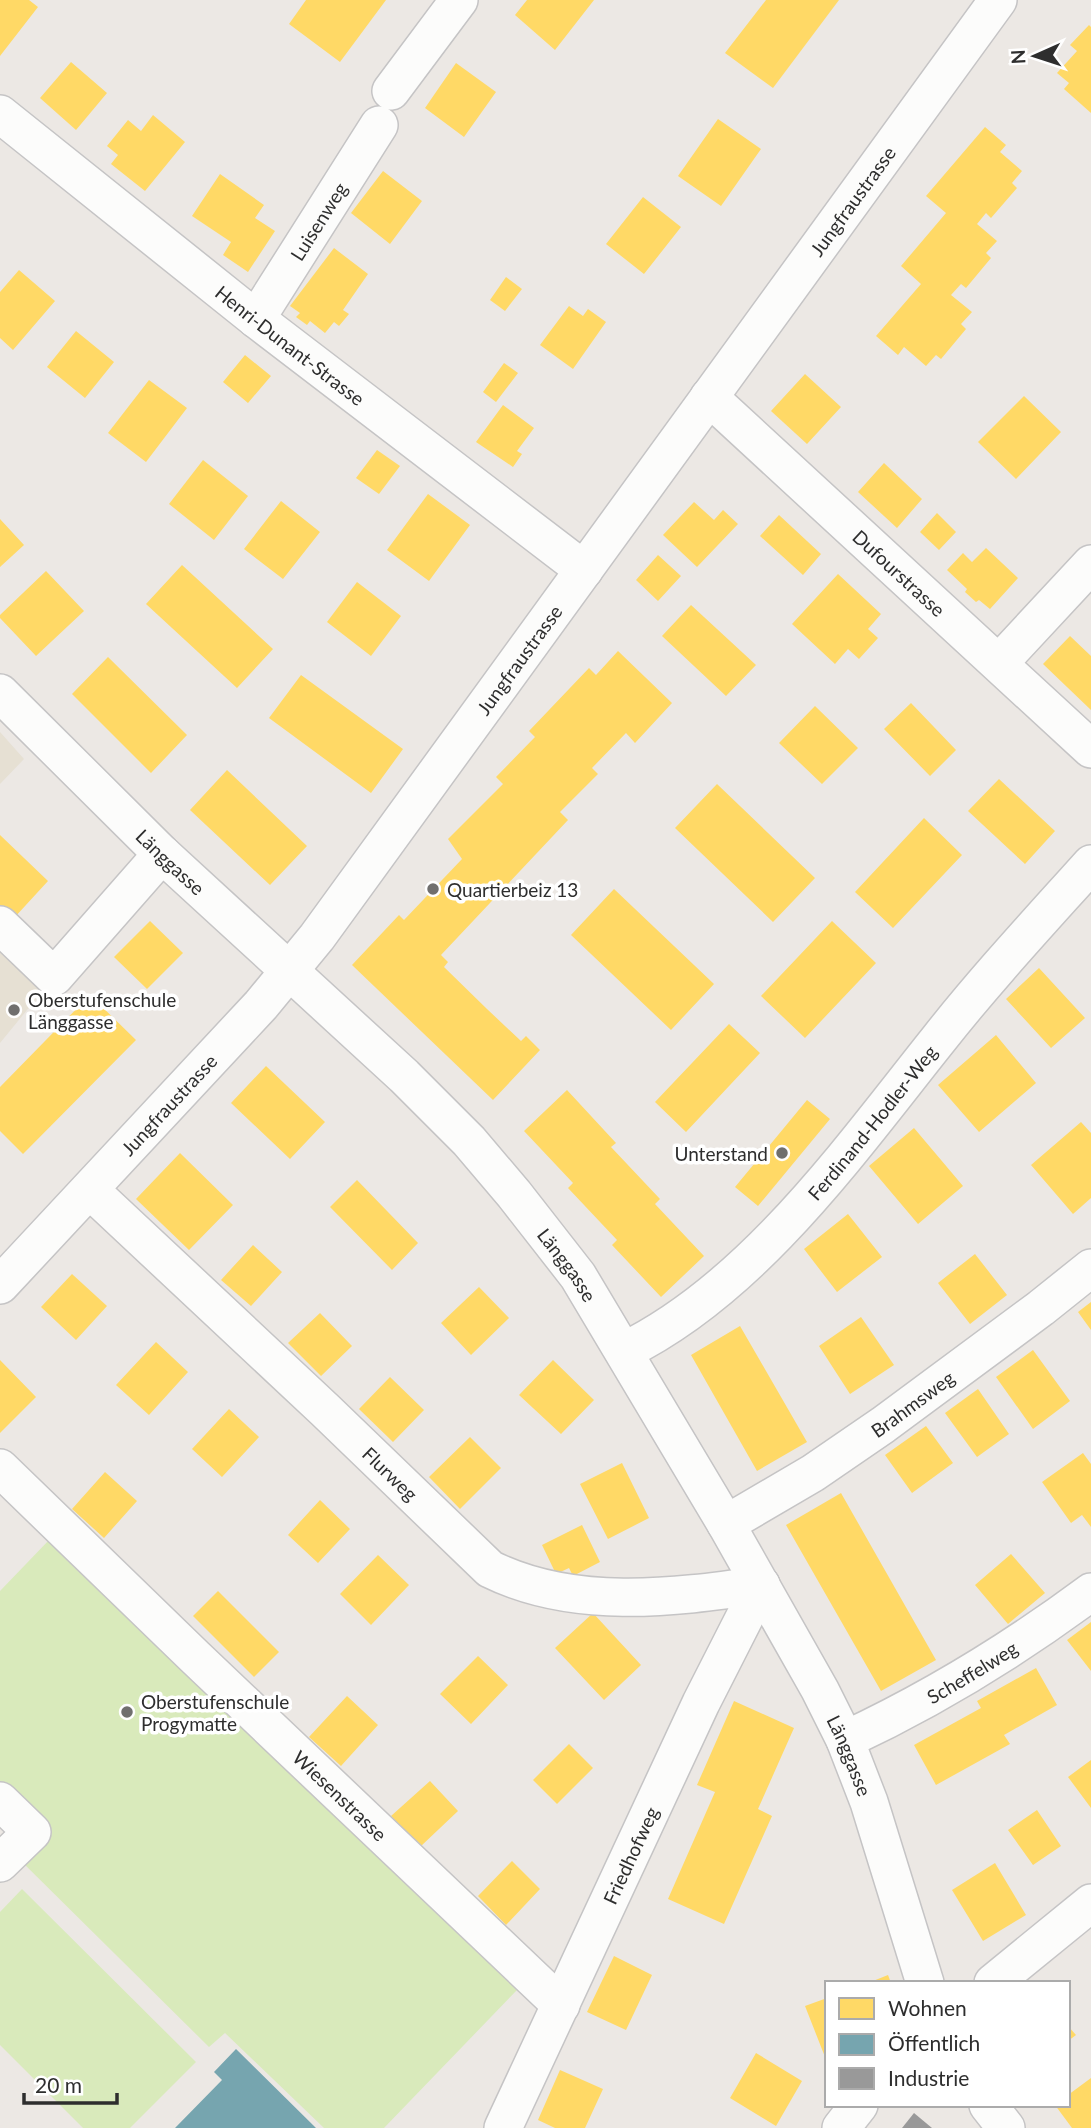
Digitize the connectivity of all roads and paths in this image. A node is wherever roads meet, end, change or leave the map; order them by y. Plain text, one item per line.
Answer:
1 (460, 0) edge
2 (998, 0) edge
3 (391, 91) dead end
4 (0, 114) edge
5 (379, 125) dead end
6 (256, 319) junction
7 (709, 397) junction
8 (1091, 564) edge
9 (584, 570) junction
10 (999, 663) junction
11 (0, 693) edge
12 (1091, 750) edge
13 (162, 854) junction
14 (1091, 864) edge
15 (0, 925) edge
16 (289, 972) junction
17 (90, 1190) junction
18 (1091, 1268) edge
19 (0, 1285) edge
20 (624, 1351) junction
21 (0, 1468) edge
22 (726, 1524) junction
23 (761, 1586) junction
24 (1091, 1592) edge
25 (845, 1740) junction
26 (0, 1801) edge
27 (0, 1863) edge
28 (1091, 1903) edge
29 (924, 1981) edge
30 (995, 1981) edge
31 (561, 2005) junction
32 (857, 2107) edge
33 (990, 2107) edge
34 (503, 2128) edge
35 (841, 2128) edge
36 (1006, 2128) edge

1 - 3 street
2 - 7 street, Jungfraustrasse
4 - 6 street, Henri-Dunant-Strasse
5 - 6 street, Luisenweg
6 - 9 street, Henri-Dunant-Strasse
7 - 9 street, Jungfraustrasse
7 - 10 street, Dufourstrasse
8 - 10 street
9 - 16 street, Jungfraustrasse
10 - 12 street, Dufourstrasse
11 - 13 street, Länggasse
13 - 15 street
13 - 16 street, Länggasse
14 - 20 street, Ferdinand-Hodler-Weg
16 - 17 street, Jungfraustrasse
16 - 20 street, Länggasse
17 - 19 street, Jungfraustrasse
17 - 23 street, Flurweg
18 - 22 street, Brahmsweg
20 - 22 street, Länggasse
21 - 31 street, Wiesenstrasse
22 - 23 street, Länggasse
23 - 25 street, Länggasse
23 - 31 street, Friedhofweg
24 - 25 street, Scheffelweg
25 - 29 street, Länggasse
26 - 27 street
28 - 30 street
31 - 34 street, Friedhofweg
32 - 35 street
33 - 36 street

